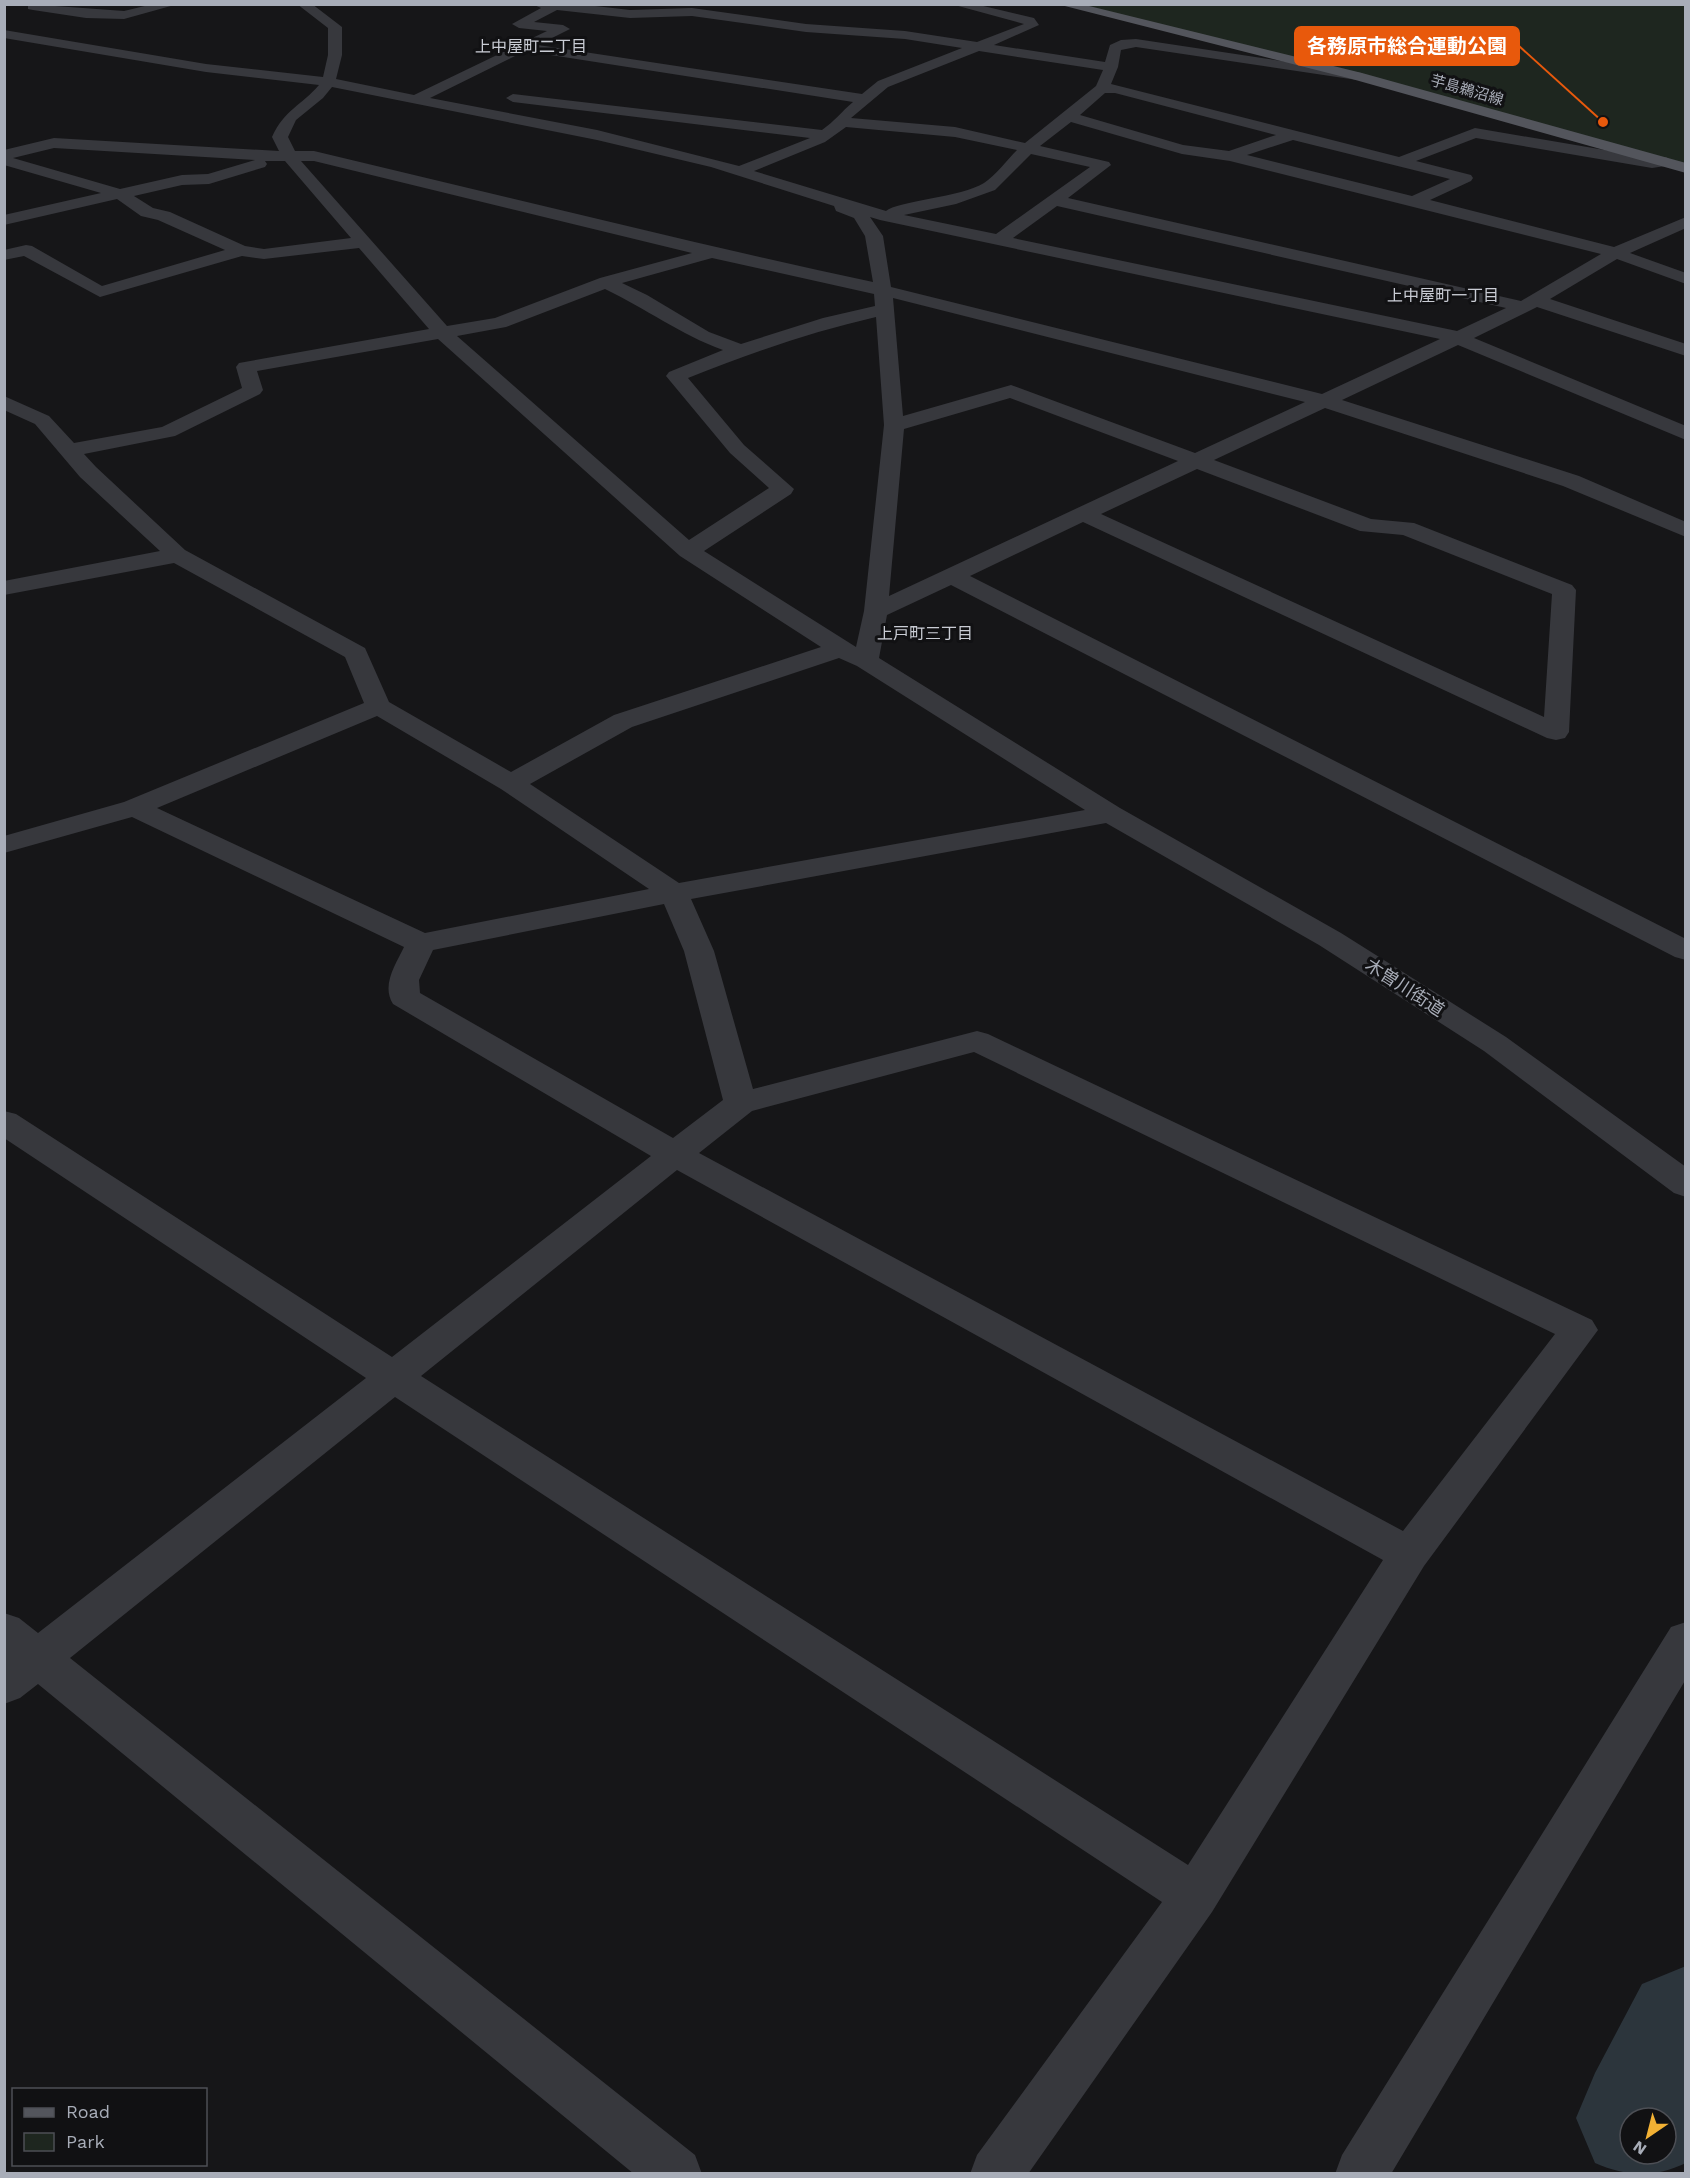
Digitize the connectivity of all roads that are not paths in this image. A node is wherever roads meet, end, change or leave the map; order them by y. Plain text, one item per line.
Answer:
1 (172, 4) edge
2 (538, 4) edge
3 (957, 4) edge
4 (1064, 4) edge
5 (308, 5) edge
6 (555, 6) junction
7 (28, 7) edge
8 (120, 10) edge
9 (4, 34) edge
10 (36, 38) junction
11 (981, 46) junction
12 (4, 47) edge
13 (523, 47) junction
14 (1111, 67) junction
15 (1357, 76) junction
16 (330, 79) junction
17 (437, 88) junction
18 (1102, 88) junction
19 (460, 91) dead end
20 (494, 96) dead end
21 (416, 99) junction
22 (865, 99) junction
23 (1069, 117) junction
24 (843, 122) junction
25 (25, 133) dead end
26 (826, 135) junction
27 (1292, 135) junction
28 (1028, 148) junction
29 (4, 155) edge
30 (290, 156) junction
31 (1230, 156) junction
32 (4, 160) edge
33 (1400, 162) junction
34 (1666, 162) junction
35 (1686, 168) edge
36 (740, 171) junction
37 (120, 194) junction
38 (816, 196) junction
39 (1054, 200) junction
40 (1413, 202) junction
41 (880, 215) junction
42 (4, 220) edge
43 (1686, 222) edge
44 (999, 240) junction
45 (365, 242) junction
46 (241, 251) junction
47 (1617, 252) junction
48 (712, 253) junction
49 (4, 255) edge
50 (1686, 279) edge
51 (606, 282) junction
52 (884, 300) junction
53 (1530, 303) junction
54 (443, 334) junction
55 (1456, 337) junction
56 (741, 350) junction
57 (1686, 350) edge
58 (1324, 401) junction
59 (4, 402) edge
60 (894, 425) junction
61 (1686, 434) edge
62 (70, 450) junction
63 (1196, 462) junction
64 (1084, 514) junction
65 (1686, 530) edge
66 (688, 551) junction
67 (177, 555) junction
68 (952, 576) junction
69 (4, 588) edge
70 (876, 611) junction
71 (841, 649) junction
72 (866, 661) junction
73 (378, 706) junction
74 (511, 783) junction
75 (134, 808) junction
76 (1110, 814) junction
77 (4, 845) edge
78 (674, 893) junction
79 (421, 943) junction
80 (1686, 951) edge
81 (740, 1103) junction
82 (4, 1122) edge
83 (674, 1154) junction
84 (1686, 1185) edge
85 (393, 1377) junction
86 (1409, 1554) junction
87 (1686, 1640) edge
88 (16, 1658) edge
89 (1195, 1896) junction
90 (676, 2174) edge
91 (996, 2174) edge
92 (1361, 2174) edge

1 - 8 street
2 - 6 street
3 - 11 street
4 - 15 main road, 芋島鵜沼線
5 - 16 street
6 - 11 street
6 - 13 street
7 - 8 street
8 - 10 street
9 - 10 street
10 - 12 street
10 - 16 street
11 - 14 street
11 - 22 street
13 - 17 street
13 - 22 street
14 - 15 street
14 - 18 street
15 - 34 main road, 芋島鵜沼線
16 - 17 street
16 - 21 street
16 - 30 street
17 - 19 street
17 - 21 street
18 - 23 street
18 - 27 street
20 - 26 street
21 - 36 street
22 - 24 street
23 - 28 street
23 - 31 street
24 - 26 street
24 - 28 street
25 - 30 street
26 - 36 street
27 - 31 street
27 - 33 street
28 - 39 street
28 - 41 street
29 - 30 street
30 - 37 street
30 - 45 street, 木曽川街道
30 - 48 street
31 - 40 street
32 - 37 street
33 - 34 street
33 - 40 street
34 - 35 main road, 芋島鵜沼線
36 - 38 street
37 - 42 street
37 - 46 street
38 - 41 street
38 - 52 street
39 - 44 street
39 - 53 street
40 - 47 street
41 - 44 street
43 - 47 street
44 - 55 street
45 - 46 street
45 - 54 street, 木曽川街道
46 - 49 street
47 - 50 street
47 - 53 street
48 - 51 street
48 - 52 street
51 - 54 street
51 - 56 street
52 - 56 street
52 - 58 street
52 - 60 street
53 - 55 street
53 - 57 street
54 - 62 street
54 - 66 street, 木曽川街道
55 - 58 street
55 - 61 street
56 - 66 street
58 - 63 street
58 - 65 street
59 - 62 street
60 - 63 street
60 - 70 street
62 - 67 street
63 - 64 street
63 - 64 street
64 - 68 street
66 - 71 street, 木曽川街道
67 - 69 street
67 - 73 street
68 - 70 street
68 - 80 street
70 - 72 street
71 - 72 street, 木曽川街道
71 - 74 street
72 - 76 street, 木曽川街道
73 - 74 street
73 - 75 street
74 - 78 street
75 - 77 street
75 - 79 street
76 - 78 street
76 - 84 street, 木曽川街道
78 - 79 street
78 - 81 street
79 - 83 street
81 - 83 street
81 - 86 street
82 - 85 street
83 - 85 street
83 - 86 street
85 - 88 street
85 - 89 street
86 - 89 street
87 - 92 street
88 - 90 street
89 - 91 street

